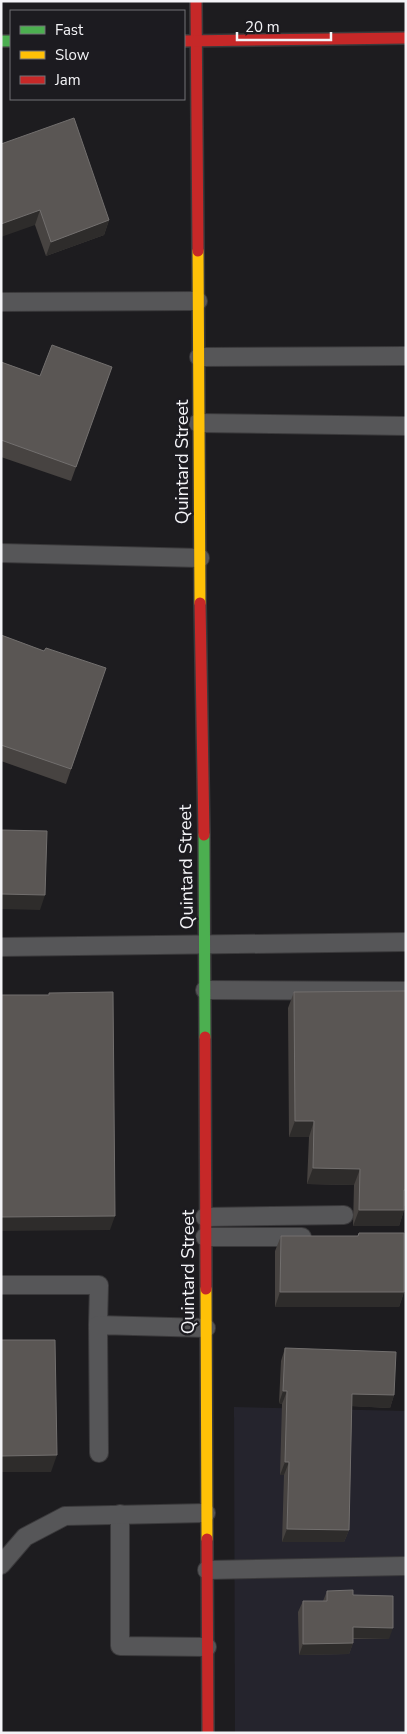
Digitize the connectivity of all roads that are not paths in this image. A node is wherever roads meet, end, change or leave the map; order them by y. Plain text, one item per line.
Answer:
1 (196, 1) edge
2 (406, 38) edge
3 (185, 41) edge
4 (196, 41) junction
5 (198, 301) junction
6 (1, 302) edge
7 (406, 356) edge
8 (199, 357) junction
9 (198, 423) junction
10 (406, 426) edge
11 (1, 553) edge
12 (200, 558) junction
13 (406, 942) edge
14 (205, 944) junction
15 (1, 947) edge
16 (204, 990) junction
17 (406, 991) edge
18 (344, 1215) dead end
19 (205, 1217) junction
20 (205, 1237) junction
21 (320, 1237) edge
22 (1, 1284) edge
23 (98, 1324) junction
24 (206, 1328) junction
25 (99, 1453) dead end
26 (206, 1513) junction
27 (120, 1514) junction
28 (1, 1565) edge
29 (406, 1566) edge
30 (207, 1570) junction
31 (207, 1647) junction
32 (208, 1733) edge

1 - 4 street, Quintard Street
2 - 4 street
3 - 4 street
4 - 5 street, Quintard Street
5 - 6 lane
5 - 8 street, Quintard Street
7 - 8 lane
8 - 9 street, Quintard Street
9 - 10 lane
9 - 12 street, Quintard Street
11 - 12 lane
12 - 14 street, Quintard Street
13 - 14 lane
14 - 15 lane
14 - 16 street, Quintard Street
16 - 17 lane
16 - 19 street, Quintard Street
18 - 19 lane
19 - 20 street, Quintard Street
20 - 21 lane
20 - 24 street, Quintard Street
22 - 23 lane
23 - 24 lane
23 - 25 lane
24 - 26 street, Quintard Street
26 - 27 lane
26 - 30 street, Quintard Street
27 - 28 lane
27 - 31 lane
29 - 30 lane
30 - 31 street, Quintard Street
31 - 32 street, Quintard Street

